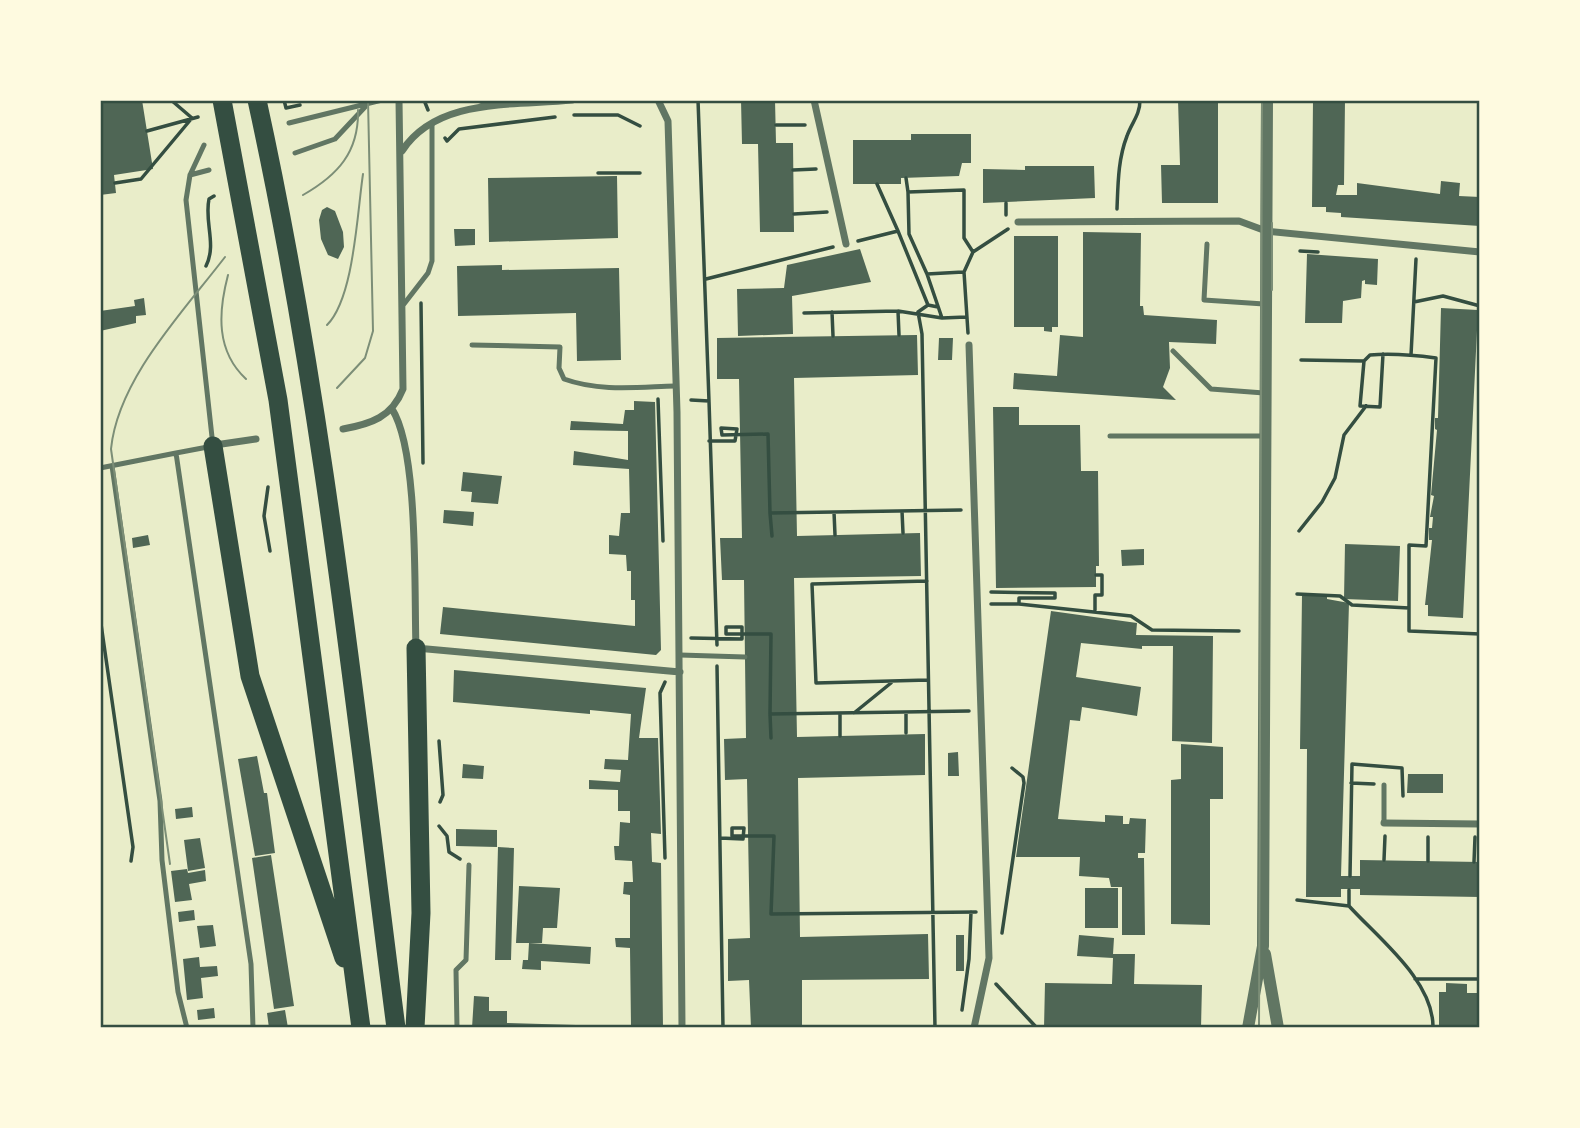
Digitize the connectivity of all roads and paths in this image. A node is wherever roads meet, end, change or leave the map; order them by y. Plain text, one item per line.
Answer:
1 (171, 100) edge
2 (222, 100) edge
3 (257, 100) edge
4 (284, 100) edge
5 (382, 100) edge
6 (399, 100) edge
7 (424, 100) edge
8 (480, 100) edge
9 (572, 100) edge
10 (659, 100) edge
11 (698, 100) edge
12 (814, 100) edge
13 (1140, 100) edge
14 (1267, 100) edge
15 (312, 103) dead end
16 (368, 105) junction
17 (498, 106) junction
18 (573, 115) dead end
19 (560, 116) dead end
20 (198, 117) dead end
21 (192, 118) junction
22 (434, 122) junction
23 (289, 123) dead end
24 (820, 124) junction
25 (776, 125) dead end
26 (640, 126) dead end
27 (147, 131) dead end
28 (204, 145) dead end
29 (296, 153) dead end
30 (400, 153) junction
31 (830, 168) junction
32 (209, 170) dead end
33 (793, 170) dead end
34 (598, 173) dead end
35 (640, 173) dead end
36 (190, 174) junction
37 (906, 178) dead end
38 (115, 183) dead end
39 (877, 184) dead end
40 (908, 192) junction
41 (839, 211) junction
42 (794, 214) dead end
43 (1018, 222) joint
44 (1117, 222) junction
45 (898, 231) junction
46 (1266, 231) junction
47 (846, 244) junction
48 (1207, 244) dead end
49 (1417, 246) junction
50 (973, 252) junction
51 (1480, 252) edge
52 (964, 272) junction
53 (927, 274) junction
54 (706, 279) junction
55 (421, 284) junction
56 (1414, 302) junction
57 (404, 304) junction
58 (1267, 304) junction
59 (928, 305) junction
60 (1480, 306) edge
61 (938, 307) junction
62 (898, 311) junction
63 (832, 312) junction
64 (918, 312) junction
65 (804, 313) dead end
66 (942, 317) junction
67 (966, 317) junction
68 (899, 335) dead end
69 (833, 336) dead end
70 (472, 345) dead end
71 (969, 345) joint
72 (1173, 351) dead end
73 (1383, 354) junction
74 (1411, 355) junction
75 (1301, 360) dead end
76 (1364, 361) junction
77 (675, 386) junction
78 (658, 387) junction
79 (1267, 394) junction
80 (675, 400) junction
81 (709, 401) junction
82 (1366, 406) junction
83 (392, 409) junction
84 (343, 429) dead end
85 (1110, 436) dead end
86 (1267, 436) junction
87 (256, 439) dead end
88 (709, 441) junction
89 (212, 446) junction
90 (176, 453) junction
91 (112, 466) junction
92 (100, 468) edge
93 (423, 474) dead end
94 (925, 510) junction
95 (977, 510) junction
96 (902, 511) junction
97 (834, 512) junction
98 (770, 513) junction
99 (264, 516) dead end
100 (1298, 531) dead end
101 (903, 533) dead end
102 (835, 535) dead end
103 (772, 537) dead end
104 (270, 551) dead end
105 (663, 554) dead end
106 (1096, 575) dead end
107 (927, 581) junction
108 (1102, 585) junction
109 (1111, 585) dead end
110 (978, 592) junction
111 (1297, 594) dead end
112 (990, 604) dead end
113 (1019, 604) junction
114 (1409, 608) junction
115 (1095, 611) junction
116 (100, 617) edge
117 (1480, 620) edge
118 (1239, 631) dead end
119 (1480, 634) edge
120 (717, 639) junction
121 (416, 648) junction
122 (680, 655) junction
123 (717, 656) junction
124 (745, 657) dead end
125 (680, 672) junction
126 (665, 676) dead end
127 (928, 680) junction
128 (892, 681) junction
129 (981, 711) junction
130 (929, 712) junction
131 (854, 713) junction
132 (906, 713) junction
133 (770, 714) junction
134 (840, 714) junction
135 (438, 727) dead end
136 (661, 729) dead end
137 (906, 733) dead end
138 (840, 736) dead end
139 (771, 738) dead end
140 (1365, 765) dead end
141 (1013, 768) dead end
142 (1352, 783) junction
143 (1384, 785) joint
144 (438, 806) dead end
145 (438, 815) dead end
146 (1384, 823) joint
147 (1480, 824) edge
148 (1351, 836) junction
149 (1357, 836) dead end
150 (1385, 836) dead end
151 (1428, 837) dead end
152 (1475, 837) dead end
153 (720, 838) junction
154 (1384, 860) dead end
155 (131, 861) dead end
156 (1428, 861) dead end
157 (1474, 862) dead end
158 (469, 865) joint
159 (1350, 876) dead end
160 (1349, 890) dead end
161 (1297, 900) dead end
162 (1349, 906) junction
163 (933, 912) junction
164 (1264, 946) junction
165 (989, 952) junction
166 (986, 977) junction
167 (1415, 979) junction
168 (1480, 979) edge
169 (358, 1002) junction
170 (961, 1014) dead end
171 (252, 1025) edge
172 (187, 1028) edge
173 (247, 1028) edge
174 (361, 1028) edge
175 (396, 1028) edge
176 (415, 1028) edge
177 (457, 1028) edge
178 (682, 1028) edge
179 (723, 1028) edge
180 (935, 1028) edge
181 (974, 1028) edge
182 (1037, 1028) edge
183 (1248, 1028) edge
184 (1278, 1028) edge
185 (1433, 1028) edge

1 - 21 path
2 - 169 highway
3 - 175 highway
4 - 15 path
5 - 16 lane
6 - 30 street
7 - 22 path
8 - 17 street
9 - 17 street
10 - 77 street
11 - 54 path
12 - 24 street
13 - 44 path
14 - 46 street
16 - 23 lane
16 - 29 lane
17 - 22 street
18 - 26 path
19 - 22 path
20 - 21 path
21 - 27 path
21 - 38 path
22 - 30 street
22 - 55 lane
24 - 25 path
24 - 31 street
28 - 36 lane
30 - 57 street
31 - 33 path
31 - 41 street
32 - 36 lane
34 - 35 path
36 - 89 lane
37 - 40 path
39 - 45 path
40 - 50 path
40 - 53 path
41 - 42 path
41 - 47 street
43 - 44 street
43 - 50 path
44 - 46 street
45 - 47 path
45 - 59 path
46 - 49 street
46 - 58 street
47 - 54 path
48 - 58 lane
49 - 51 street
49 - 56 path
50 - 52 path
52 - 53 path
52 - 67 path
53 - 61 path
54 - 81 path
55 - 57 lane
55 - 93 path
56 - 60 path
56 - 74 path
57 - 83 street
58 - 79 street
59 - 61 path
59 - 64 path
61 - 66 path
62 - 63 path
62 - 64 path
62 - 68 path
63 - 65 path
63 - 69 path
64 - 66 path
64 - 94 path
66 - 67 path
67 - 71 path
70 - 78 lane
71 - 95 street
72 - 79 lane
73 - 74 path
73 - 76 path
73 - 82 path
74 - 114 path
75 - 76 path
76 - 82 path
77 - 78 lane
77 - 80 street
78 - 105 path
79 - 86 street
80 - 81 path
80 - 122 street
81 - 88 path
82 - 100 path
83 - 84 street
83 - 121 street
85 - 86 lane
86 - 164 street
87 - 89 street
88 - 98 path
88 - 120 path
89 - 90 lane
89 - 169 highway
90 - 91 lane
90 - 171 lane
91 - 92 lane
91 - 172 lane
94 - 95 path
94 - 96 path
94 - 107 path
95 - 110 street
96 - 97 path
96 - 101 path
97 - 98 path
97 - 102 path
98 - 103 path
99 - 104 path
106 - 108 path
107 - 127 path
107 - 128 path
108 - 109 path
108 - 115 path
110 - 113 path
110 - 129 street
111 - 114 path
112 - 113 path
113 - 115 path
114 - 119 path
115 - 118 path
116 - 155 path
117 - 119 path
120 - 123 path
120 - 133 path
121 - 125 street
121 - 176 highway
122 - 123 lane
122 - 125 street
123 - 124 lane
123 - 153 path
125 - 178 street
126 - 136 path
127 - 128 path
127 - 130 path
128 - 131 path
129 - 130 path
129 - 165 street
130 - 132 path
130 - 163 path
131 - 132 path
131 - 134 path
132 - 137 path
133 - 134 path
133 - 139 path
134 - 138 path
135 - 144 path
140 - 142 path
141 - 165 path
142 - 143 path
142 - 148 path
143 - 146 lane
145 - 158 path
146 - 147 street
148 - 149 path
148 - 159 path
150 - 154 path
151 - 156 path
152 - 157 path
153 - 163 path
153 - 179 path
158 - 177 lane
160 - 162 path
161 - 162 path
162 - 167 path
163 - 170 path
163 - 180 path
164 - 183 street
164 - 184 street
165 - 166 street
166 - 181 street
166 - 182 path
167 - 168 path
167 - 185 path
169 - 174 highway
171 - 173 lane

